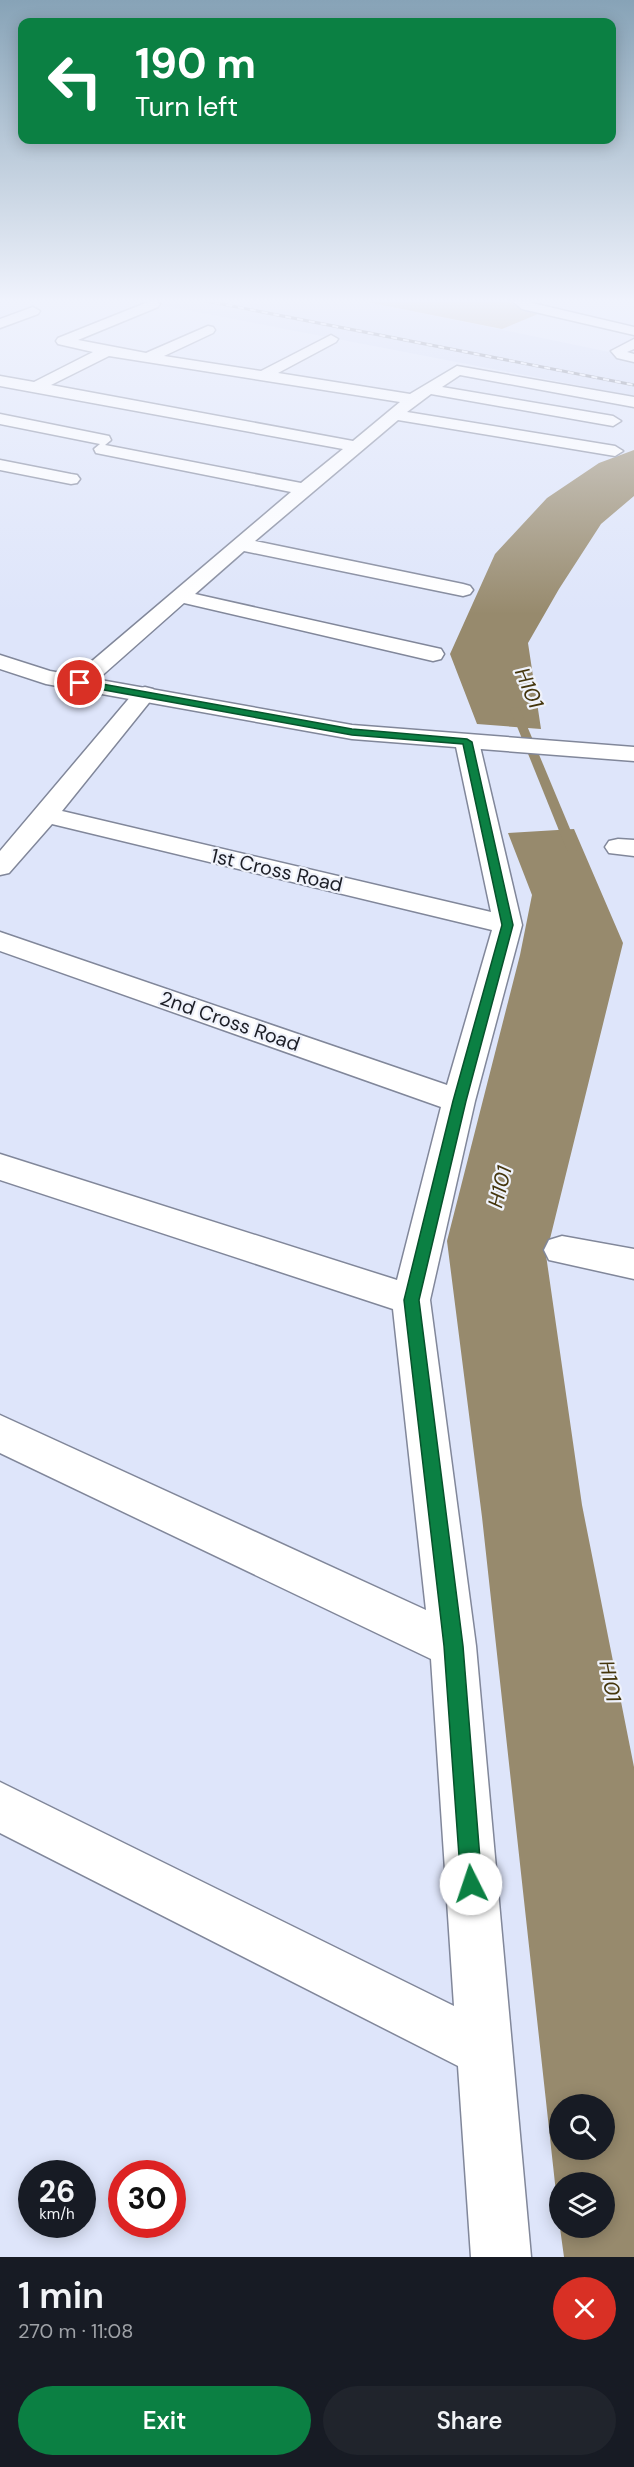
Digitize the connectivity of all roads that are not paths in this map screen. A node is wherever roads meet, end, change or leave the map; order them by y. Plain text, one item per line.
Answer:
1 (124, 403) edge
2 (407, 403) edge
3 (513, 403) edge
4 (393, 414) junction
5 (0, 419) edge
6 (634, 424) edge
7 (355, 446) junction
8 (615, 451) dead end
9 (0, 465) edge
10 (71, 479) dead end
11 (304, 489) junction
12 (240, 544) junction
13 (463, 590) dead end
14 (179, 597) junction
15 (433, 654) dead end
16 (0, 662) edge
17 (80, 683) junction
18 (145, 694) junction
19 (467, 742) junction
20 (625, 753) edge
21 (46, 815) junction
22 (0, 867) edge
23 (508, 925) junction
24 (0, 940) edge
25 (459, 1101) junction
26 (0, 1167) edge
27 (562, 1250) dead end
28 (634, 1264) edge
29 (411, 1300) junction
30 (0, 1433) edge
31 (453, 1646) junction
32 (0, 1807) edge
33 (484, 2050) junction
34 (501, 2257) edge

1 - 7 street
2 - 4 street
3 - 6 street
4 - 7 street
4 - 8 street
5 - 11 street
7 - 11 street
9 - 10 street
11 - 12 street
12 - 13 street
12 - 14 street
14 - 15 street
14 - 17 street
16 - 17 street
17 - 18 street
18 - 19 street
18 - 21 street
19 - 20 street
19 - 23 street
21 - 22 street
21 - 23 street, 1st Cross Road
23 - 25 street
24 - 25 street, 2nd Cross Road
25 - 29 street
26 - 29 street
27 - 28 street
29 - 31 street
30 - 31 street
31 - 33 street
32 - 33 street
33 - 34 street

